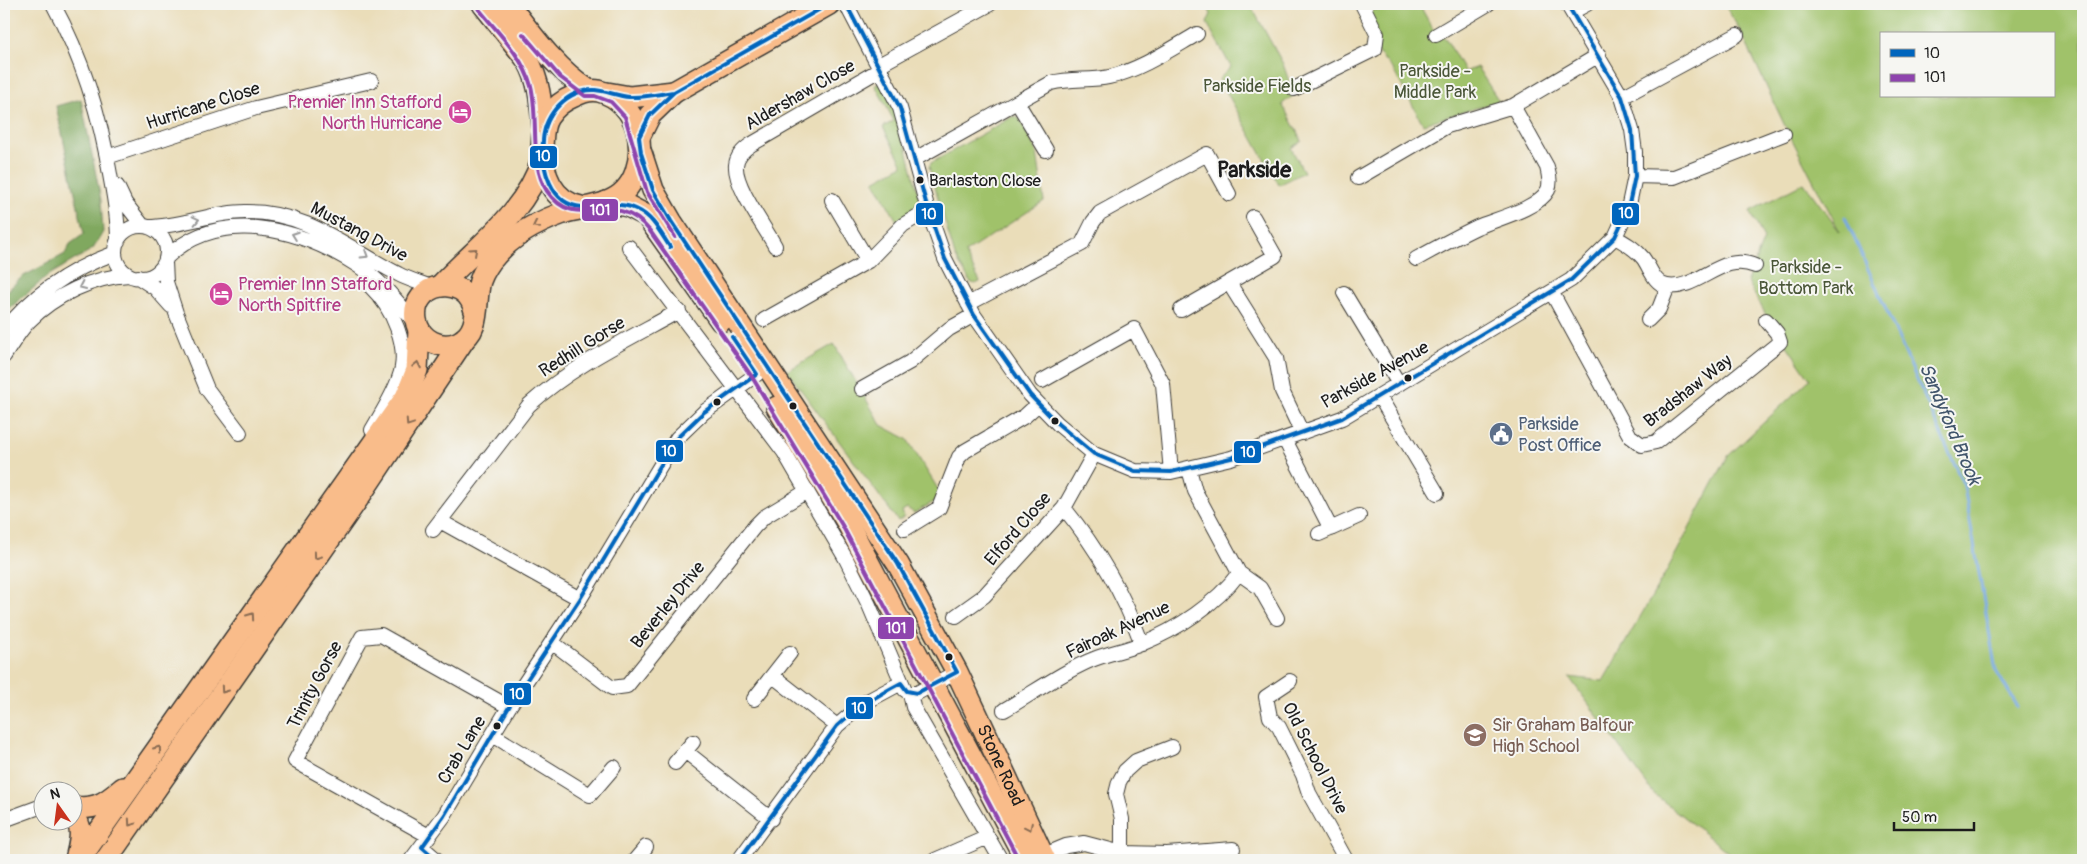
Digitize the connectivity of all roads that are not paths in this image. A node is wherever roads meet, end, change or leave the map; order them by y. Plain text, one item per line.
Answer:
1 (53, 4) edge
2 (484, 4) edge
3 (508, 4) edge
4 (829, 4) edge
5 (846, 4) edge
6 (990, 4) edge
7 (1362, 4) edge
8 (1488, 4) edge
9 (1588, 4) edge
10 (1570, 8) edge
11 (1197, 34) dead end
12 (1436, 35) dead end
13 (1737, 35) dead end
14 (1599, 55) junction
15 (880, 67) junction
16 (371, 81) dead end
17 (1294, 89) dead end
18 (597, 92) junction
19 (674, 92) junction
20 (1622, 97) junction
21 (1017, 102) junction
22 (1513, 106) junction
23 (543, 129) junction
24 (1784, 134) dead end
25 (640, 145) junction
26 (1046, 150) dead end
27 (915, 159) junction
28 (542, 160) junction
29 (108, 163) junction
30 (1636, 176) junction
31 (1358, 178) dead end
32 (1229, 194) dead end
33 (832, 200) dead end
34 (607, 202) junction
35 (581, 207) junction
36 (928, 210) junction
37 (1253, 217) dead end
38 (145, 226) junction
39 (1615, 237) junction
40 (775, 238) dead end
41 (116, 247) junction
42 (629, 247) dead end
43 (340, 257) junction
44 (166, 260) junction
45 (1416, 260) dead end
46 (868, 261) junction
47 (1755, 266) dead end
48 (134, 276) junction
49 (1229, 283) junction
50 (1668, 286) junction
51 (436, 287) junction
52 (1344, 293) dead end
53 (1552, 293) junction
54 (971, 310) junction
55 (1181, 310) dead end
56 (476, 311) junction
57 (680, 311) junction
58 (176, 313) junction
59 (764, 320) dead end
60 (1648, 320) dead end
61 (1766, 320) dead end
62 (418, 328) junction
63 (4, 331) edge
64 (465, 338) junction
65 (4, 356) edge
66 (756, 374) junction
67 (1042, 381) dead end
68 (1399, 384) junction
69 (862, 389) dead end
70 (735, 390) junction
71 (1379, 396) junction
72 (1038, 404) junction
73 (240, 433) dead end
74 (1302, 433) junction
75 (1285, 440) junction
76 (1094, 454) junction
77 (1189, 469) junction
78 (1171, 472) junction
79 (340, 488) junction
80 (807, 491) junction
81 (1437, 493) dead end
82 (1064, 508) junction
83 (1359, 516) dead end
84 (904, 529) dead end
85 (1240, 573) junction
86 (580, 599) junction
87 (956, 616) dead end
88 (1277, 618) dead end
89 (553, 643) junction
90 (1142, 644) junction
91 (790, 653) dead end
92 (957, 672) junction
93 (773, 676) junction
94 (1290, 681) dead end
95 (932, 683) junction
96 (905, 688) junction
97 (754, 698) dead end
98 (509, 707) junction
99 (1004, 710) dead end
100 (837, 726) junction
101 (493, 735) junction
102 (1172, 747) dead end
103 (675, 762) dead end
104 (614, 767) dead end
105 (141, 774) junction
106 (82, 807) edge
107 (32, 810) edge
108 (771, 819) junction
109 (4, 820) edge
110 (81, 832) edge
111 (988, 837) junction
112 (426, 842) junction
113 (1233, 849) dead end
114 (1122, 853) junction
115 (1166, 857) edge
116 (1037, 859) edge
117 (78, 860) edge
118 (106, 860) edge
119 (411, 860) edge
120 (437, 860) edge
121 (739, 860) edge
122 (936, 860) edge
123 (1001, 860) edge
124 (1346, 860) edge

1 - 29 street
2 - 23 highway
3 - 18 highway
4 - 19 highway
5 - 15 street, Parkside Avenue
6 - 15 street
7 - 17 street
8 - 12 street
9 - 10 street
10 - 14 street, Parkside Avenue
11 - 21 street
13 - 20 street
14 - 20 street, Parkside Avenue
14 - 22 street
15 - 27 street, Parkside Avenue
15 - 40 street, Aldershaw Close
16 - 29 street, Hurricane Close
18 - 19 highway
18 - 23 highway
18 - 25 highway
19 - 25 highway
20 - 30 street, Parkside Avenue
21 - 26 street
21 - 27 street
22 - 31 street
22 - 45 street
23 - 28 highway
24 - 30 street
25 - 34 highway
25 - 92 highway, Stone Road
27 - 36 street, Parkside Avenue
28 - 35 highway
51 -> 28 highway
29 - 38 street
29 - 41 street
30 - 39 street, Parkside Avenue
32 - 54 street
33 - 46 street
34 - 35 highway
34 - 66 highway, Stone Road
35 -> 56 highway
36 - 46 street
36 - 54 street, Parkside Avenue
37 - 49 street
38 - 41 street
38 - 44 street
38 -> 51 street, Mustang Drive
39 - 50 street
39 - 53 street, Parkside Avenue
41 - 48 street
41 - 63 street
42 - 57 street
43 -> 44 street, Mustang Drive
43 - 62 street, Mustang Drive
43 - 79 street, Mustang Drive
44 - 48 street
44 - 58 street
46 - 59 street
47 - 50 street
48 - 58 street
48 -> 65 street
49 - 55 street
49 - 74 street
50 - 60 street
51 - 56 highway
51 - 62 highway
52 - 68 street
53 - 61 street, Bradshaw Way
53 - 68 street, Parkside Avenue
54 - 69 street
54 - 72 street, Parkside Avenue
56 - 64 highway
57 - 70 street
57 - 86 street, Redhill Gorse
58 - 73 street
62 - 64 highway
79 -> 62 highway
64 -> 118 highway
66 - 70 street, Crab Lane
66 - 95 highway, Stone Road
67 - 78 street
68 - 71 street, Parkside Avenue
70 - 80 street
70 - 86 street, Crab Lane
71 - 74 street, Parkside Avenue
71 - 81 street
72 - 76 street, Parkside Avenue
72 - 84 street
74 - 75 street, Parkside Avenue
75 - 77 street, Parkside Avenue
75 - 83 street
76 - 78 street, Parkside Avenue
76 - 82 street, Elford Close
77 - 78 street, Parkside Avenue
77 - 85 street
105 -> 79 highway
80 - 89 street, Beverley Drive
80 - 96 street
82 - 87 street, Elford Close
82 - 90 street
85 - 88 street
85 - 90 street, Fairoak Avenue
86 - 89 street, Crab Lane
89 - 98 street, Crab Lane
90 - 99 street, Fairoak Avenue
91 - 93 street
92 - 95 street
92 -> 116 highway, Stone Road
93 - 97 street
93 - 100 street
94 - 124 street, Old School Drive
95 - 96 street
95 - 116 highway, Stone Road
96 - 100 street
96 - 111 street
98 - 101 street, Crab Lane
98 - 112 street, Trinity Gorse
100 - 108 street
101 - 104 street
101 - 112 street, Crab Lane
102 - 114 street
103 - 108 street
105 - 106 highway
105 - 117 highway
107 - 109 street
108 - 121 street
110 - 117 highway
111 - 122 street
111 - 123 street
112 - 119 street, Crab Lane
112 - 120 street
113 - 115 street
114 - 115 street
114 - 116 street

